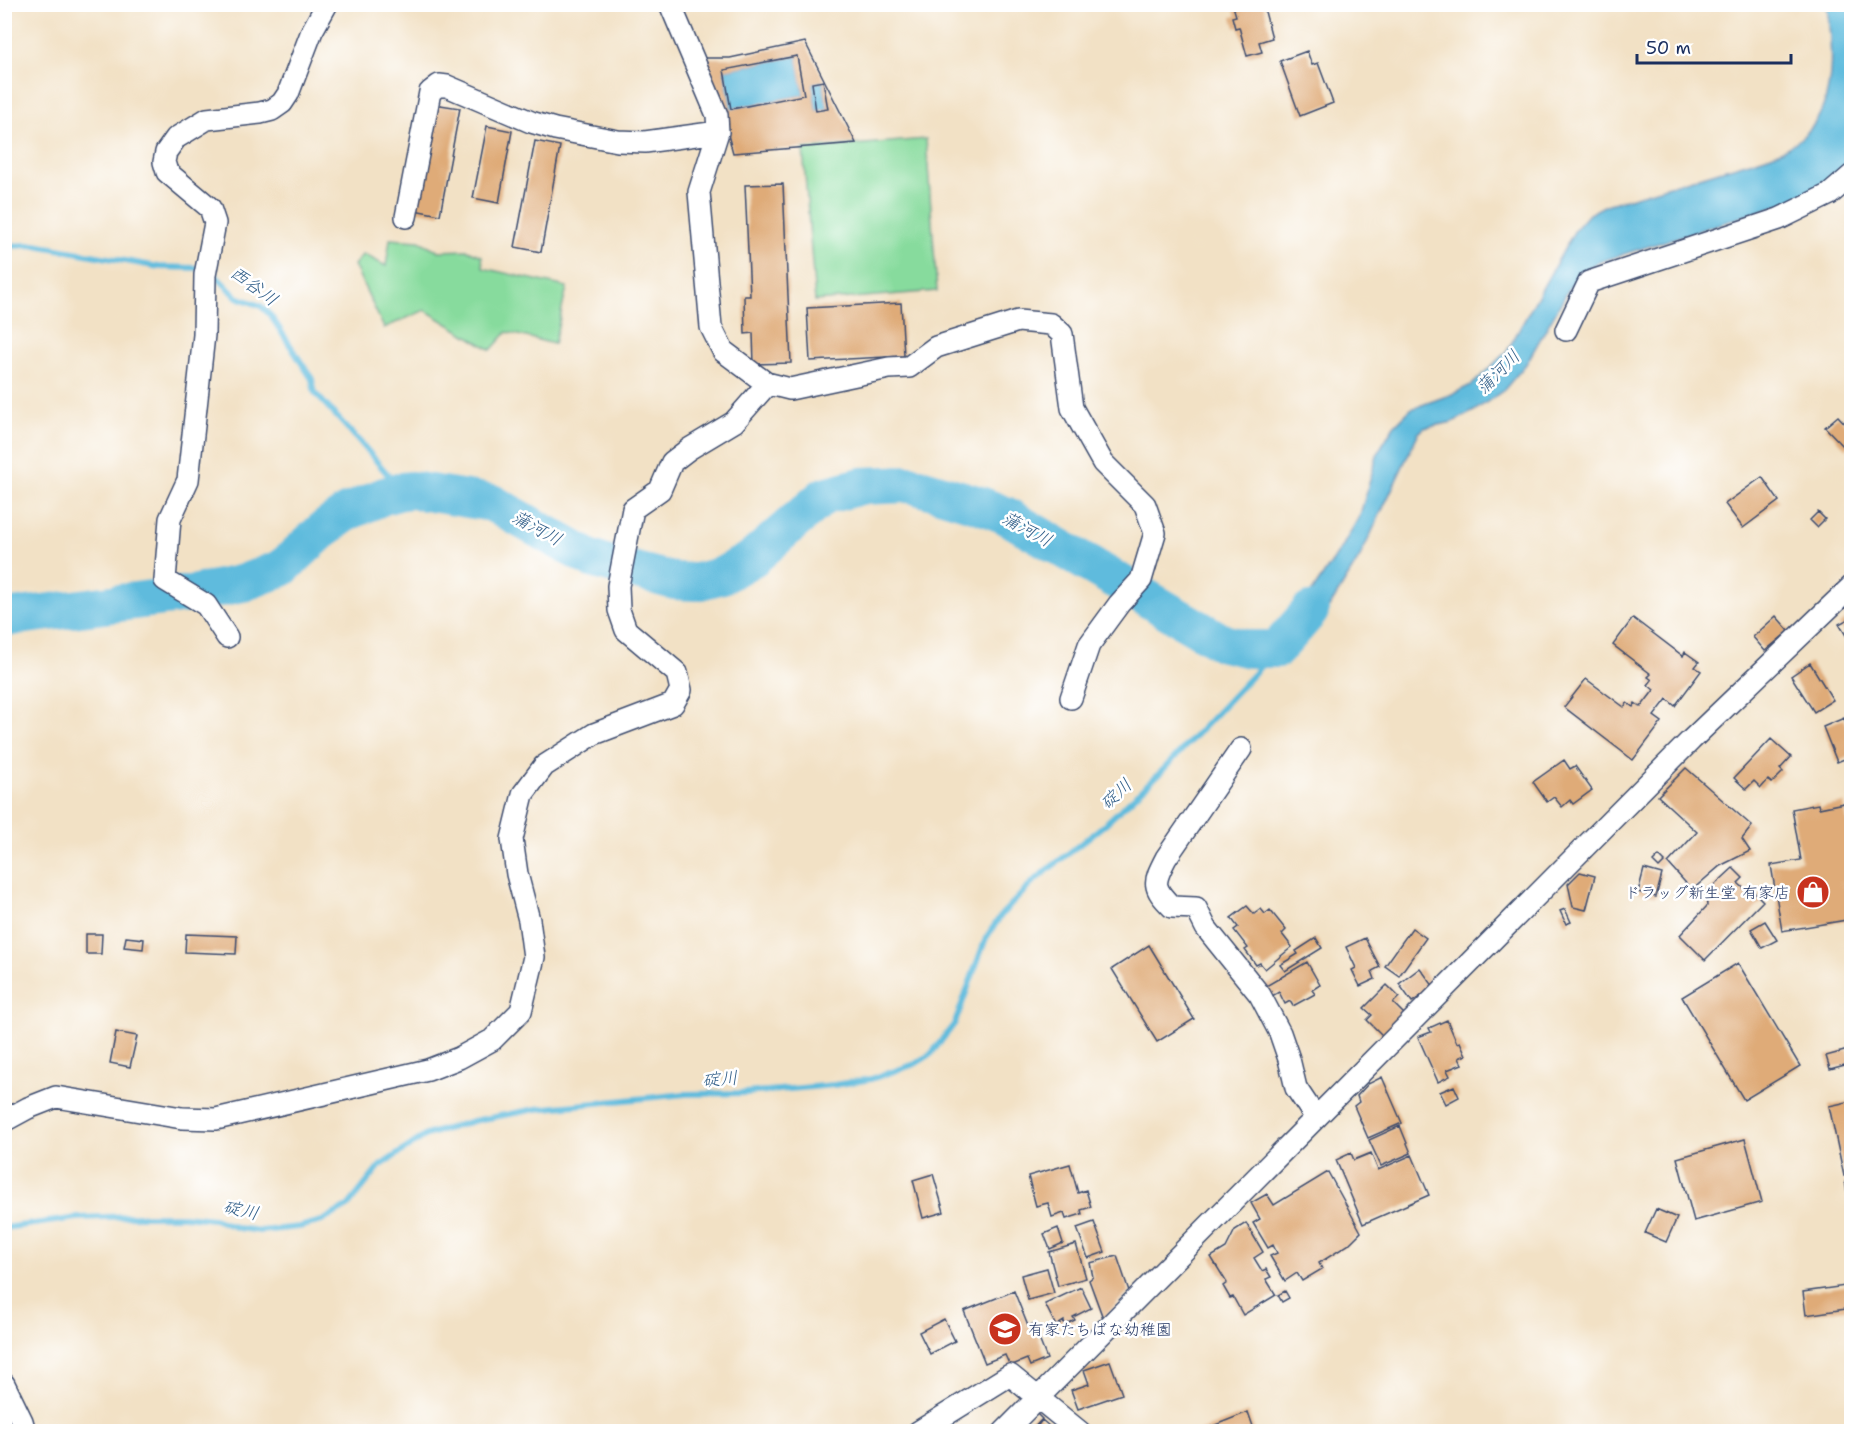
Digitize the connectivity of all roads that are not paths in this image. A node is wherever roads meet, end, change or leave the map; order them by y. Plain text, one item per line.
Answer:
1 (327, 4) edge
2 (670, 4) edge
3 (718, 132) junction
4 (1851, 176) edge
5 (405, 217) dead end
6 (1566, 330) dead end
7 (766, 383) junction
8 (1851, 586) edge
9 (226, 638) dead end
10 (1071, 698) dead end
11 (1241, 750) dead end
12 (1316, 1118) junction
13 (4, 1121) edge
14 (4, 1384) edge
15 (1038, 1398) junction
16 (25, 1431) edge
17 (918, 1431) edge
18 (1004, 1431) edge
19 (1080, 1431) edge

1 - 9 street
2 - 3 street
3 - 5 street
3 - 7 street
4 - 6 street
7 - 10 street
7 - 13 street
8 - 12 street
11 - 12 street
12 - 15 street
14 - 16 street
15 - 17 street
15 - 18 street
15 - 19 street

